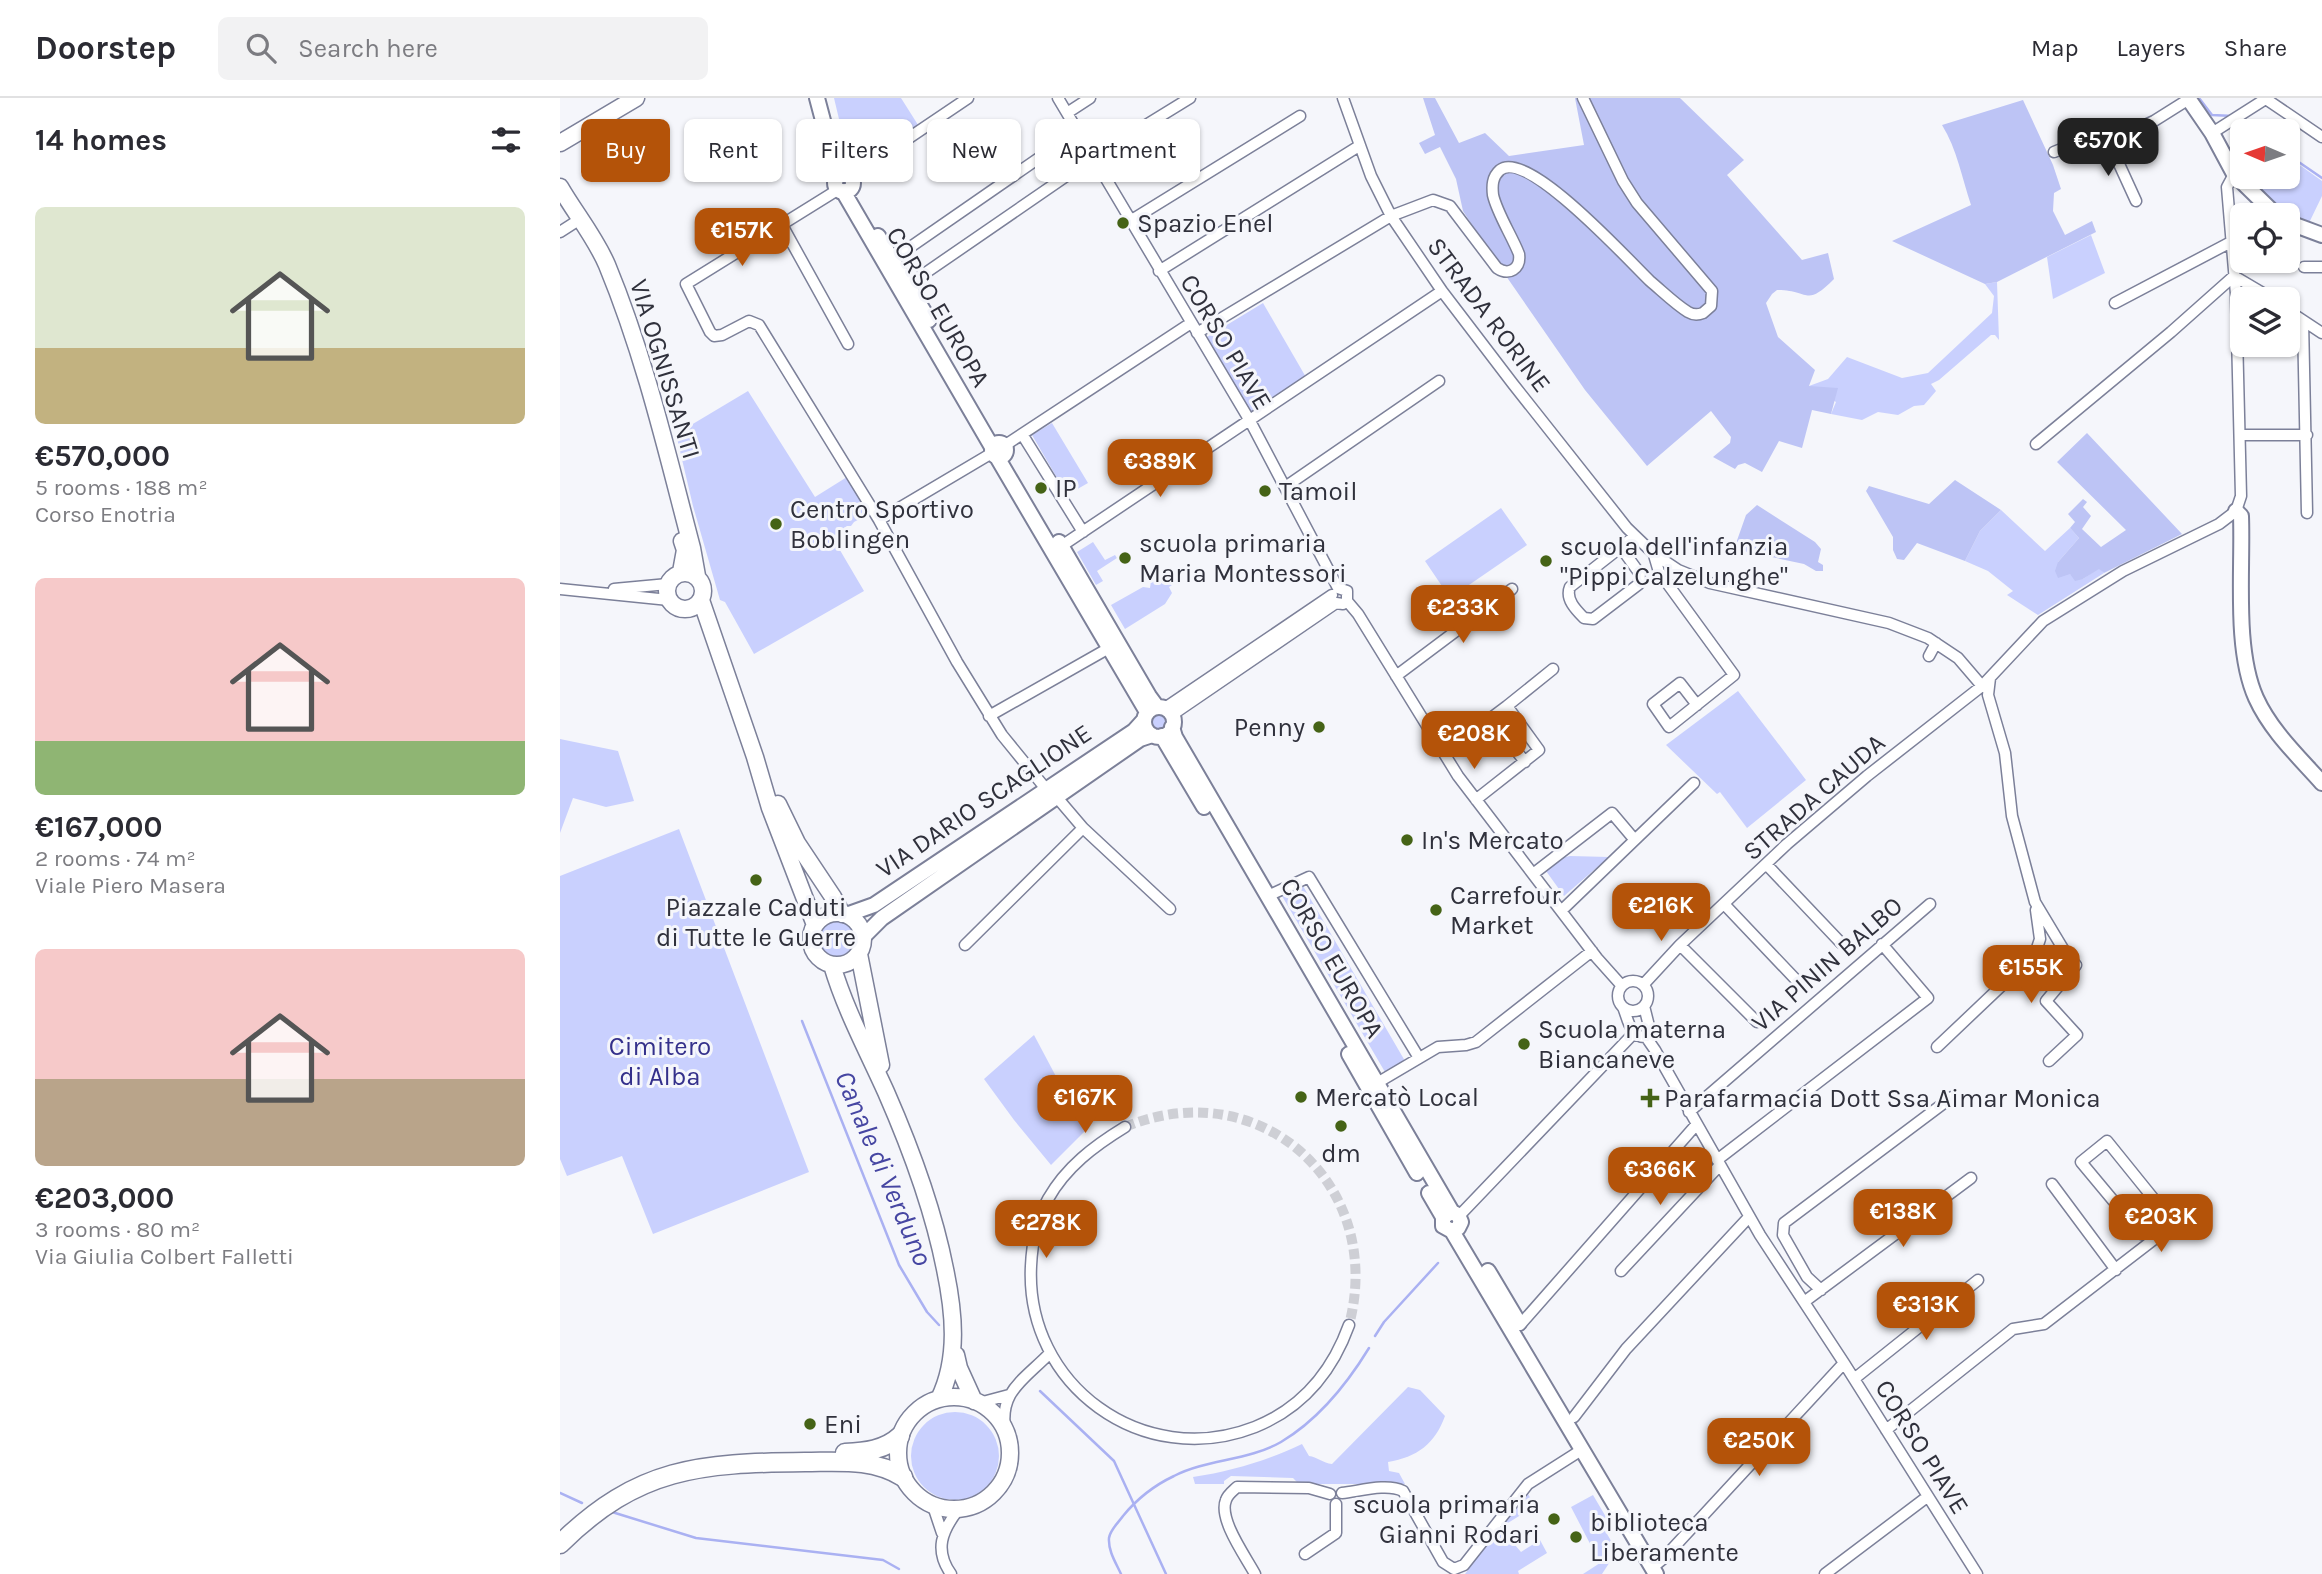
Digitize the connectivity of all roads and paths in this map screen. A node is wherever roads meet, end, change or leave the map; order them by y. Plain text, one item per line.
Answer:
1 (636, 98) edge
2 (817, 98) edge
3 (825, 98) edge
4 (968, 98) edge
5 (1058, 98) edge
6 (1090, 98) edge
7 (1190, 98) edge
8 (1343, 98) edge
9 (1583, 98) edge
10 (2266, 98) edge
11 (2189, 99) edge
12 (1067, 113) junction
13 (1300, 117) dead end
14 (1071, 119) edge
15 (1156, 119) edge
16 (580, 131) junction
17 (560, 132) edge
18 (2212, 133) junction
19 (2322, 137) edge
20 (2109, 142) junction
21 (560, 143) edge
22 (1359, 146) junction
23 (2054, 152) dead end
24 (1035, 161) edge
25 (2230, 167) edge
26 (2230, 181) edge
27 (1058, 182) edge
28 (1108, 182) edge
29 (845, 183) junction
30 (560, 187) edge
31 (2249, 189) edge
32 (2136, 201) dead end
33 (560, 203) edge
34 (2264, 203) edge
35 (1391, 216) junction
36 (1130, 221) junction
37 (782, 225) junction
38 (2300, 227) edge
39 (567, 228) edge
40 (2230, 228) edge
41 (2322, 235) edge
42 (2230, 243) edge
43 (893, 259) junction
44 (2304, 267) dead end
45 (2322, 267) edge
46 (1159, 271) junction
47 (2234, 273) edge
48 (2234, 276) junction
49 (908, 285) junction
50 (2253, 287) edge
51 (1442, 291) junction
52 (2115, 303) dead end
53 (2300, 319) edge
54 (2303, 321) junction
55 (1190, 322) junction
56 (1197, 333) junction
57 (2322, 333) edge
58 (848, 344) dead end
59 (1438, 381) dead end
60 (1250, 421) junction
61 (1022, 434) junction
62 (2240, 435) junction
63 (2307, 435) junction
64 (2036, 444) dead end
65 (998, 450) junction
66 (1285, 486) junction
67 (2236, 511) junction
68 (2307, 513) dead end
69 (879, 520) junction
70 (1083, 532) junction
71 (1635, 536) junction
72 (1622, 548) junction
73 (1058, 549) junction
74 (1654, 554) junction
75 (689, 574) junction
76 (560, 589) edge
77 (1512, 589) dead end
78 (596, 591) junction
79 (669, 592) junction
80 (1338, 597) junction
81 (696, 604) junction
82 (1936, 643) junction
83 (1109, 648) junction
84 (1929, 656) dead end
85 (1553, 669) dead end
86 (1396, 676) junction
87 (1990, 678) junction
88 (1982, 686) junction
89 (1697, 705) junction
90 (1507, 706) junction
91 (989, 716) junction
92 (1159, 720) junction
93 (755, 757) junction
94 (1525, 762) junction
95 (1694, 783) dead end
96 (2322, 783) edge
97 (1051, 793) junction
98 (1476, 800) junction
99 (1083, 828) junction
100 (1634, 839) junction
101 (1766, 864) junction
102 (1533, 874) junction
103 (1272, 894) dead end
104 (2035, 902) junction
105 (1930, 904) dead end
106 (1724, 905) junction
107 (1170, 909) dead end
108 (1561, 911) junction
109 (844, 914) junction
110 (815, 925) junction
111 (863, 937) junction
112 (1841, 943) dead end
113 (1882, 944) junction
114 (965, 945) dead end
115 (1680, 945) junction
116 (1592, 951) junction
117 (859, 954) junction
118 (832, 965) junction
119 (1800, 984) dead end
120 (1643, 985) junction
121 (1622, 986) junction
122 (1644, 1006) junction
123 (1623, 1007) junction
124 (1757, 1023) dead end
125 (1633, 1033) junction
126 (1646, 1037) junction
127 (1937, 1047) dead end
128 (1419, 1058) junction
129 (2049, 1061) dead end
130 (1377, 1083) junction
131 (887, 1095) junction
132 (1952, 1097) dead end
133 (1689, 1112) junction
134 (1696, 1125) junction
135 (1125, 1127) tunnel mouth
136 (1719, 1162) junction
137 (1970, 1178) dead end
138 (2052, 1184) dead end
139 (1749, 1217) junction
140 (1453, 1220) junction
141 (2141, 1234) dead end
142 (2116, 1270) junction
143 (1622, 1271) dead end
144 (1978, 1280) dead end
145 (1821, 1290) junction
146 (1804, 1302) junction
147 (1349, 1325) tunnel mouth
148 (1520, 1325) junction
149 (953, 1343) junction
150 (1050, 1353) junction
151 (1844, 1363) junction
152 (1854, 1379) junction
153 (1009, 1395) junction
154 (939, 1399) junction
155 (976, 1402) junction
156 (1574, 1417) junction
157 (1886, 1430) junction
158 (1006, 1434) junction
159 (900, 1436) junction
160 (1583, 1449) junction
161 (903, 1477) junction
162 (1342, 1493) junction
163 (1330, 1494) junction
164 (1927, 1497) junction
165 (1336, 1504) junction
166 (933, 1506) junction
167 (958, 1510) junction
168 (942, 1533) junction
169 (560, 1534) edge
170 (560, 1545) edge
171 (1305, 1554) dead end
172 (1659, 1570) edge
173 (951, 1574) edge
174 (1255, 1574) edge
175 (1825, 1574) edge
176 (1977, 1574) edge

1 - 16 main road
2 - 29 main road, CORSO EUROPA
3 - 29 main road, CORSO EUROPA
4 - 29 street
5 - 12 street, CORSO PIAVE
6 - 12 street
7 - 15 street
8 - 22 street, STRADA RORINE
9 - 35 street
10 - 18 street
10 - 19 street
11 - 18 main road
11 - 20 street
12 - 14 street, CORSO PIAVE
13 - 36 street
16 - 17 main road
16 - 21 main road
18 - 25 main road
20 - 23 street
20 - 32 street
22 - 35 street, STRADA RORINE
22 - 46 street
24 - 43 street
26 - 40 street
27 - 49 street
28 - 36 street, CORSO PIAVE
29 - 37 street
29 - 43 main road, CORSO EUROPA
29 - 65 main road, CORSO EUROPA
30 - 75 main road, VIA OGNISSANTI
31 - 34 main road
33 - 39 main road, VIA OGNISSANTI
35 - 51 street, STRADA RORINE
35 - 56 street
36 - 46 street, CORSO PIAVE
37 - 58 street
37 - 69 street
38 - 41 main road
39 - 75 main road, VIA OGNISSANTI
42 - 52 street
43 - 49 main road, CORSO EUROPA
44 - 45 street
46 - 55 street, CORSO PIAVE
47 - 48 street
48 - 50 street
48 - 62 street
48 - 64 street
49 - 65 main road, CORSO EUROPA
51 - 60 street
51 - 71 street, STRADA RORINE
53 - 54 street
54 - 57 street
54 - 63 street
55 - 56 street, CORSO PIAVE
55 - 61 street
56 - 60 street, CORSO PIAVE
59 - 66 street
60 - 66 street, CORSO PIAVE
60 - 70 street
61 - 65 street
61 - 70 street
62 - 63 street
62 - 67 street
63 - 68 street
65 - 69 street
65 - 73 main road, CORSO EUROPA
66 - 80 street, CORSO PIAVE
67 - 87 street, STRADA CAUDA
67 - 96 main road
69 - 91 street
70 - 73 street
71 - 72 street
71 - 74 street, STRADA RORINE
72 - 72 street
73 - 83 main road, CORSO EUROPA
73 - 92 main road, CORSO EUROPA
74 - 82 street, STRADA RORINE
74 - 89 street
75 - 79 main road
75 - 81 main road
76 - 78 street
77 - 86 street
78 - 79 street
78 - 79 street
79 - 81 main road
80 - 86 street, CORSO PIAVE
80 - 92 street, VIA DARIO SCAGLIONE
81 - 93 main road
82 - 84 street
82 - 88 street, STRADA RORINE
83 - 91 street
83 - 92 main road, CORSO EUROPA
85 - 90 street
86 - 98 street, CORSO PIAVE
87 - 88 street, STRADA CAUDA
87 - 104 street
88 - 101 street, STRADA CAUDA
89 - 89 street
90 - 94 street
90 - 94 street
91 - 97 street
92 - 97 main road, VIA DARIO SCAGLIONE
92 - 130 main road, CORSO EUROPA
92 - 140 main road, CORSO EUROPA
93 - 109 main road
93 - 110 main road
94 - 98 street
95 - 100 street
97 - 99 street
97 - 109 main road, VIA DARIO SCAGLIONE
97 - 111 main road, VIA DARIO SCAGLIONE
98 - 102 street, CORSO PIAVE
99 - 107 street
99 - 114 street
100 - 102 street
100 - 108 street
101 - 106 street, STRADA CAUDA
101 - 112 street
102 - 108 street, CORSO PIAVE
103 - 128 street, CORSO EUROPA
104 - 127 street
104 - 129 street
105 - 113 street, VIA PININ BALBO
106 - 115 street, STRADA CAUDA
106 - 119 street
108 - 116 street, CORSO PIAVE
109 - 110 main road
109 - 111 main road
110 - 118 main road
111 - 117 main road
113 - 133 street, VIA PININ BALBO
113 - 136 street
115 - 120 street, STRADA CAUDA
115 - 124 street
116 - 121 street, CORSO PIAVE
116 - 128 street
117 - 118 main road
117 - 131 main road
118 - 131 main road
120 - 121 street
120 - 122 street
121 - 123 street
122 - 123 street
122 - 126 street, CORSO PIAVE
123 - 125 street
125 - 126 street
125 - 140 street
126 - 133 street, CORSO PIAVE
128 - 130 street
130 - 140 main road, CORSO EUROPA
131 - 149 main road
132 - 145 street
133 - 134 street, CORSO PIAVE
134 - 136 street, CORSO PIAVE
134 - 148 street
135 - 150 street
136 - 139 street, CORSO PIAVE
136 - 143 street
137 - 145 street
138 - 142 street
139 - 146 street, CORSO PIAVE
139 - 156 street
140 - 148 main road
140 - 160 main road, CORSO EUROPA
141 - 142 street
142 - 157 street
144 - 152 street
145 - 146 street
146 - 151 street, CORSO PIAVE
147 - 150 street
148 - 156 main road
149 - 154 main road
149 - 155 main road
150 - 153 street
151 - 152 street, CORSO PIAVE
151 - 172 street
152 - 157 street, CORSO PIAVE
153 - 155 street
153 - 158 street
154 - 155 main road
154 - 159 main road
155 - 158 main road
156 - 172 main road
157 - 164 street, CORSO PIAVE
158 - 167 main road
159 - 161 main road
159 - 169 highway
160 - 162 street
160 - 172 main road, CORSO EUROPA
161 - 166 main road
161 - 170 highway
162 - 163 street
162 - 165 street
163 - 165 street
163 - 174 street
164 - 175 street
164 - 176 street, CORSO PIAVE
165 - 171 street
166 - 167 main road
166 - 168 street
167 - 168 street
168 - 173 street

